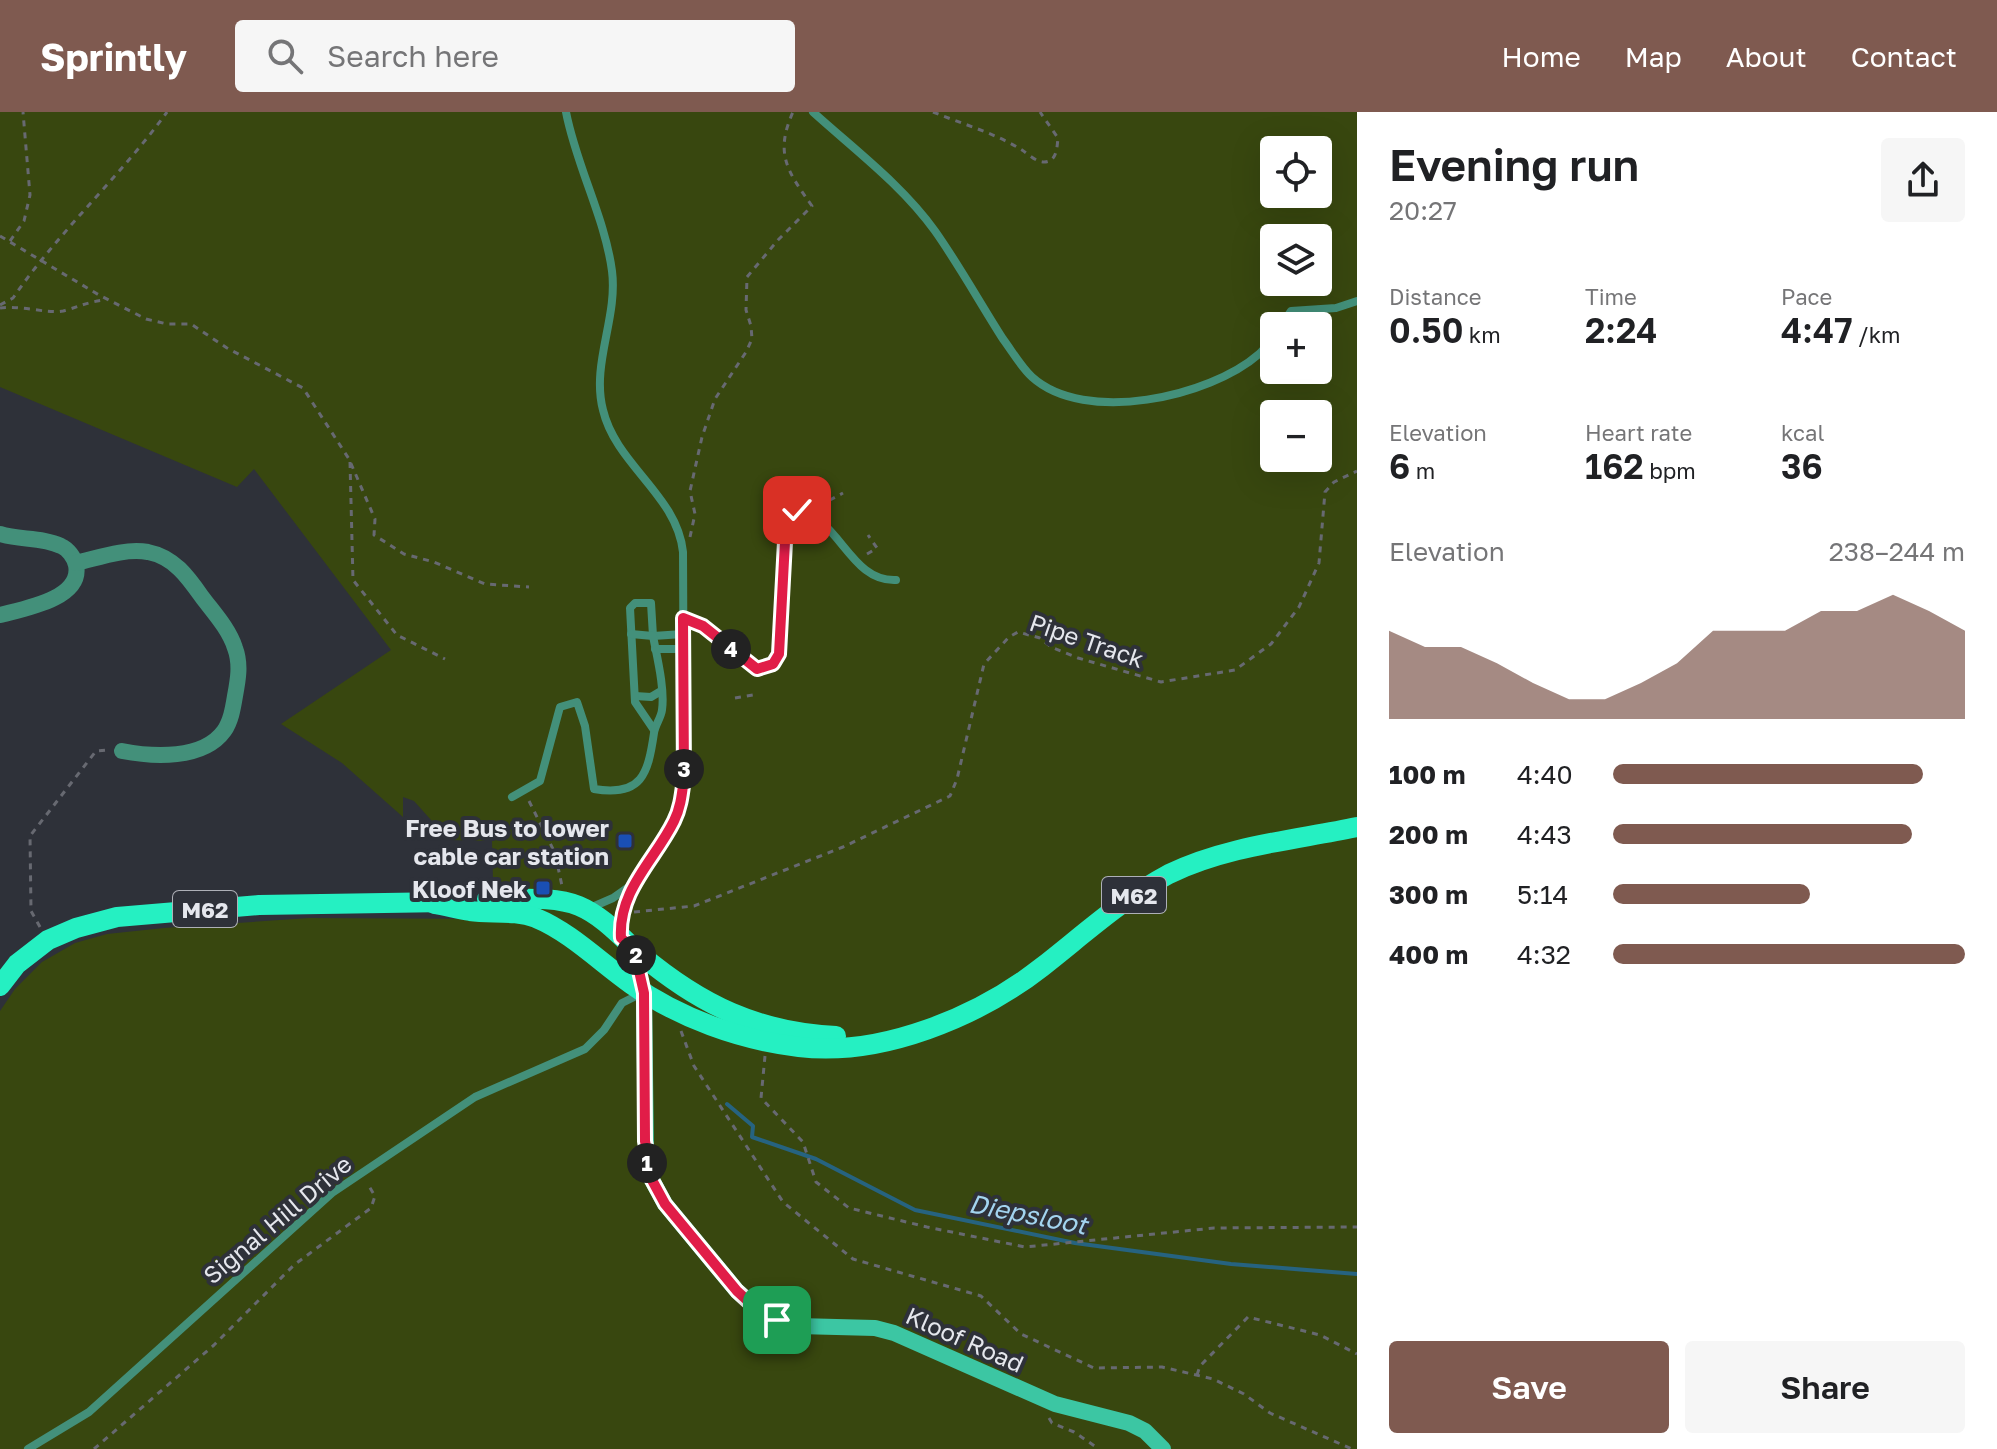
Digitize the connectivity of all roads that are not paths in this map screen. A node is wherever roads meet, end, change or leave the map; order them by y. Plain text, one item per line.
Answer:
1 (566, 112) edge
2 (813, 112) edge
3 (1357, 301) edge
4 (1290, 312) edge
5 (1260, 354) edge
6 (0, 534) edge
7 (76, 563) junction
8 (896, 580) dead end
9 (0, 615) edge
10 (683, 618) junction
11 (631, 634) junction
12 (683, 634) junction
13 (653, 636) junction
14 (655, 649) junction
15 (682, 649) junction
16 (661, 691) junction
17 (635, 696) junction
18 (654, 730) junction
19 (122, 751) road end
20 (512, 797) dead end
21 (1357, 827) edge
22 (634, 883) junction
23 (434, 904) junction
24 (587, 909) junction
25 (627, 943) junction
26 (579, 945) junction
27 (604, 964) junction
28 (0, 986) edge
29 (644, 993) junction
30 (939, 1024) junction
31 (28, 1449) edge
32 (1163, 1449) edge

1 - 10 lane
2 - 5 lane
3 - 4 lane
6 - 7 street
7 - 9 street
7 - 19 street
8 - 10 lane
10 - 12 lane
11 - 13 lane
11 - 13 lane
11 - 17 lane
12 - 13 lane
12 - 15 lane
13 - 14 lane
14 - 15 lane
14 - 16 lane
15 - 22 lane
16 - 17 lane
16 - 18 lane
17 - 18 lane
18 - 20 lane
21 - 30 main road, M62
22 - 24 lane
22 - 25 lane
23 - 24 main road, M62
23 - 26 main road, M62
23 - 28 main road, M62
24 - 25 main road, M62
24 - 26 main road
25 - 27 main road
25 - 29 main road
25 - 30 main road, M62
26 - 27 main road, M62
27 - 29 main road, M62
29 - 30 main road, M62
29 - 31 lane, Signal Hill Drive
29 - 32 main road, Kloof Road

